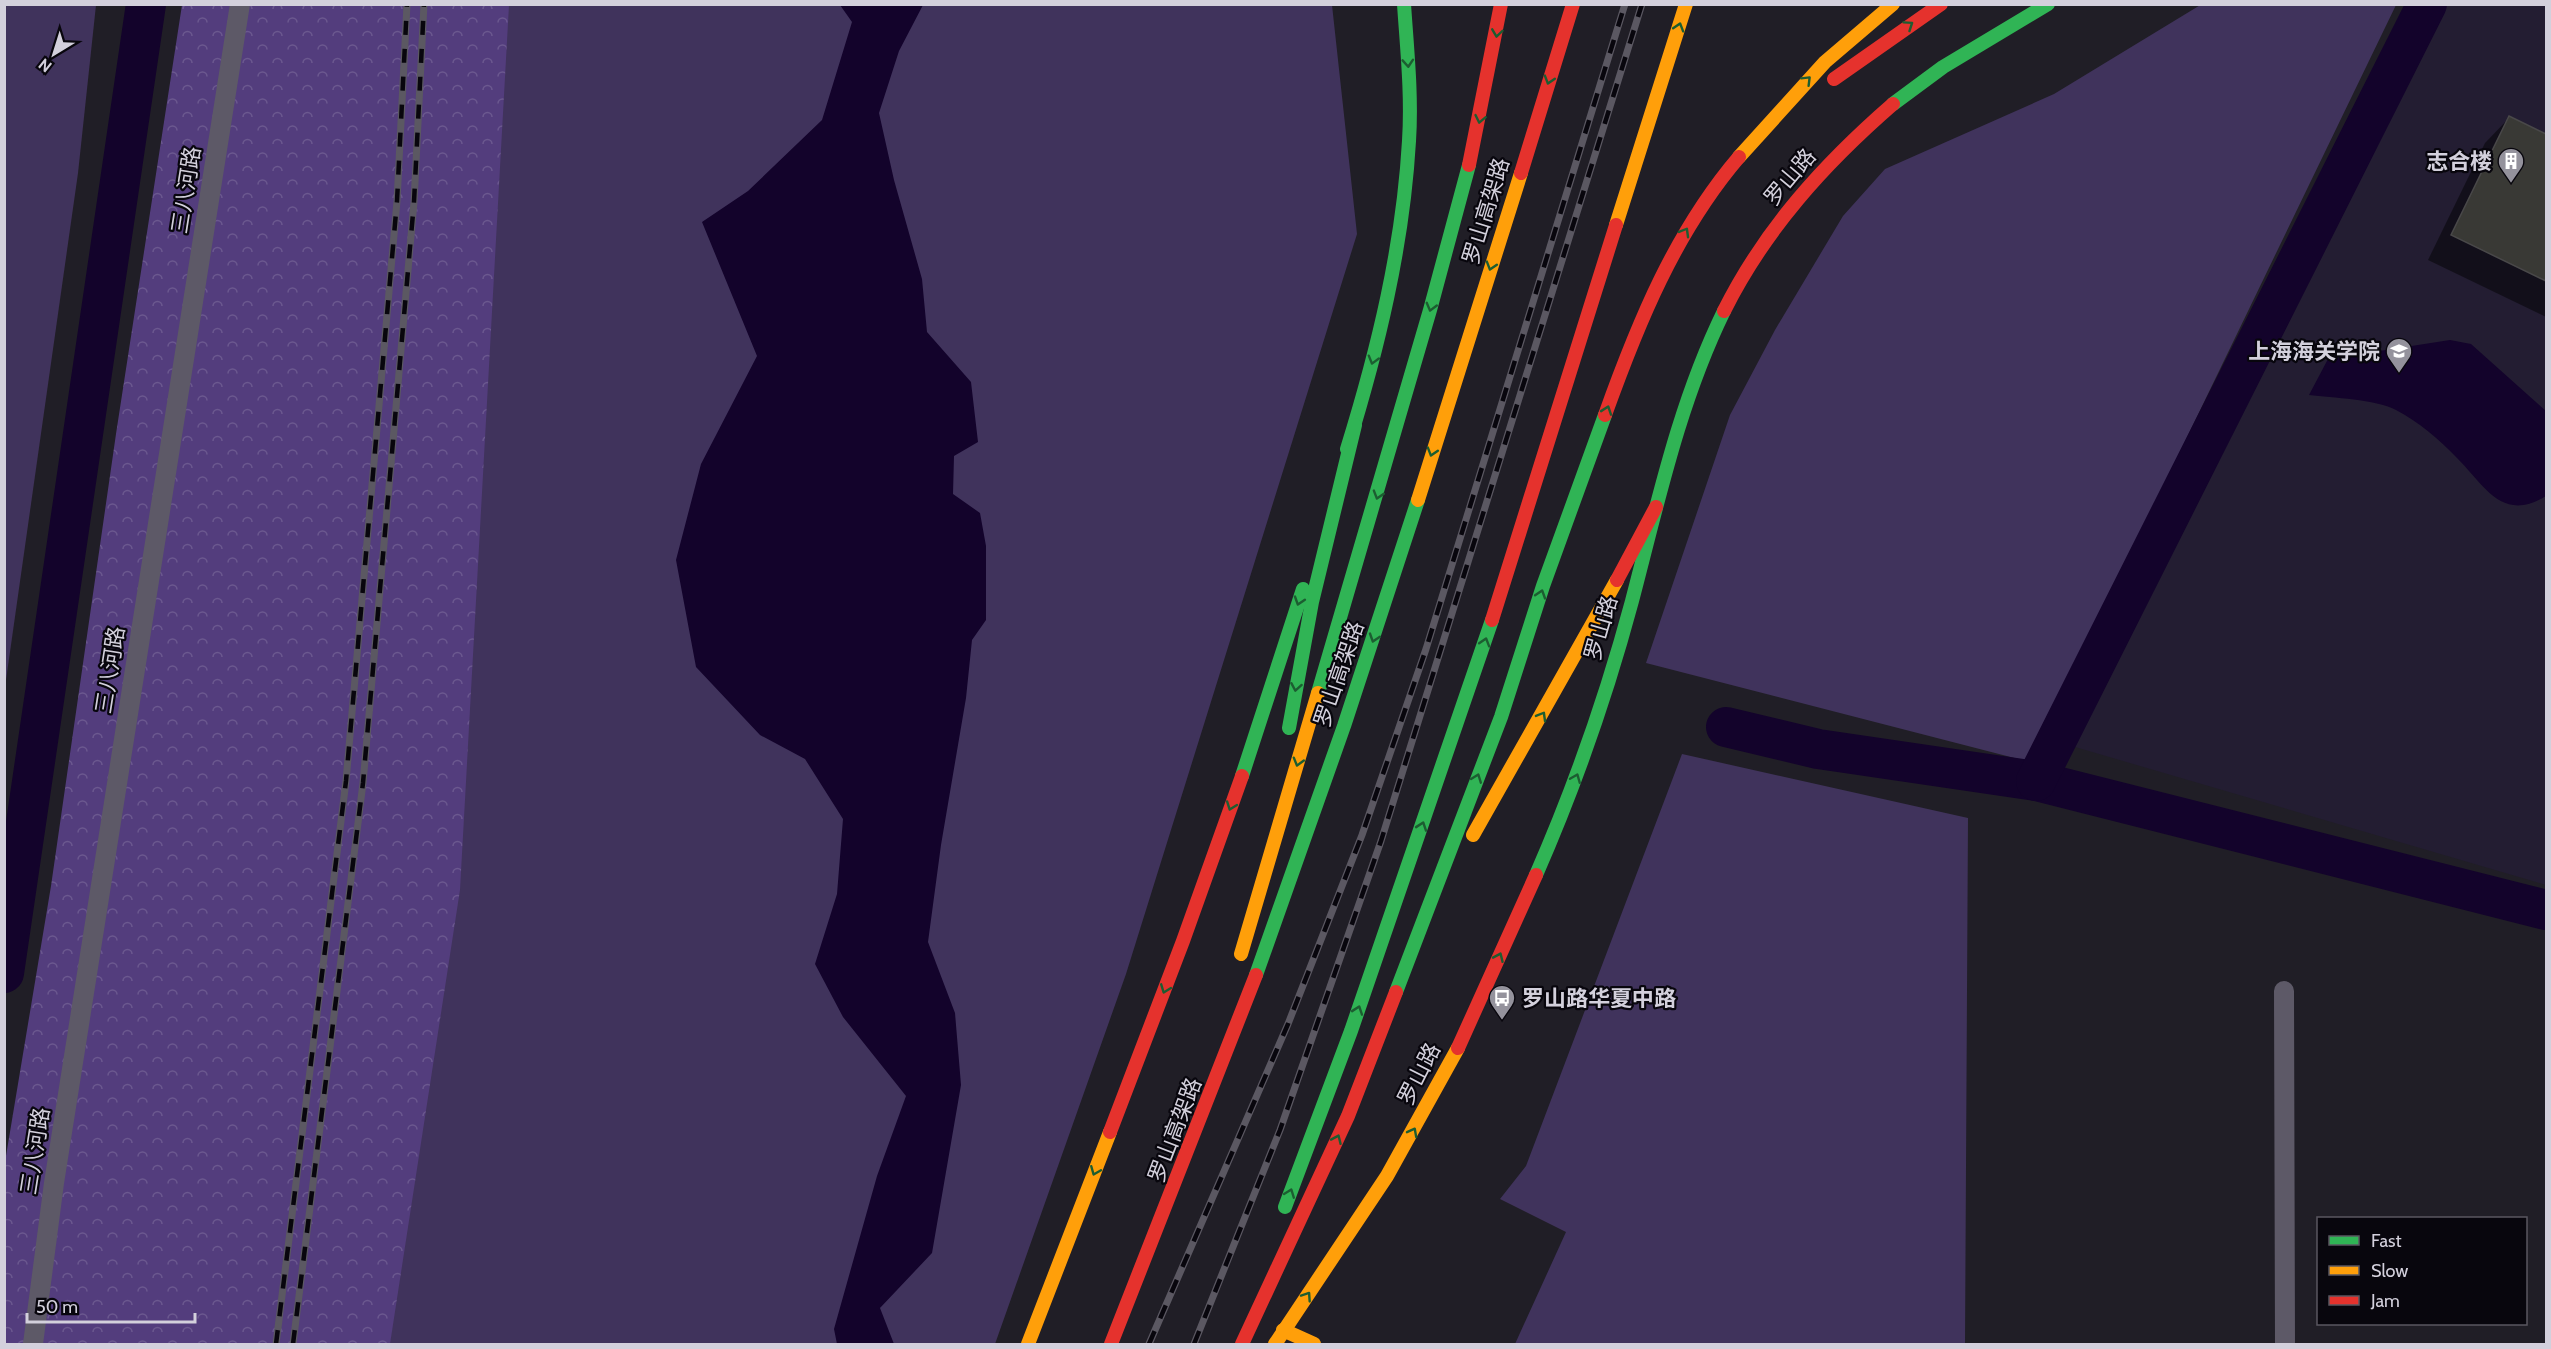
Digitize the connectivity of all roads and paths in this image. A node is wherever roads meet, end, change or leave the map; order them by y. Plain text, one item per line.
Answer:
1 (240, 4) edge
2 (1404, 4) edge
3 (1501, 4) edge
4 (1573, 4) edge
5 (1686, 4) edge
6 (1893, 4) edge
7 (1941, 4) edge
8 (2048, 4) edge
9 (1754, 140) junction
10 (1355, 425) junction
11 (1656, 507) junction
12 (1396, 990) junction
13 (2284, 991) dead end
14 (1178, 1133) dead end
15 (1278, 1223) dead end
16 (1242, 1311) dead end
17 (1283, 1330) junction
18 (33, 1344) edge
19 (1028, 1344) edge
20 (1102, 1344) edge
21 (1112, 1344) edge
22 (1228, 1344) edge
23 (1242, 1344) edge
24 (1275, 1344) edge
25 (1314, 1344) edge
26 (2286, 1344) edge

1 - 18 street, 三八河路
2 -> 10 main road
3 - 10 main road
4 -> 21 main road, 罗山高架路
15 -> 5 main road
9 -> 6 main road
9 -> 7 main road
8 - 11 main road, 罗山路
12 -> 9 main road
10 -> 19 main road
12 -> 11 main road
17 -> 11 main road, 罗山路
23 -> 12 main road
13 - 26 street
14 - 20 main road
16 - 22 main road
17 - 24 main road, 罗山路
17 - 25 main road

